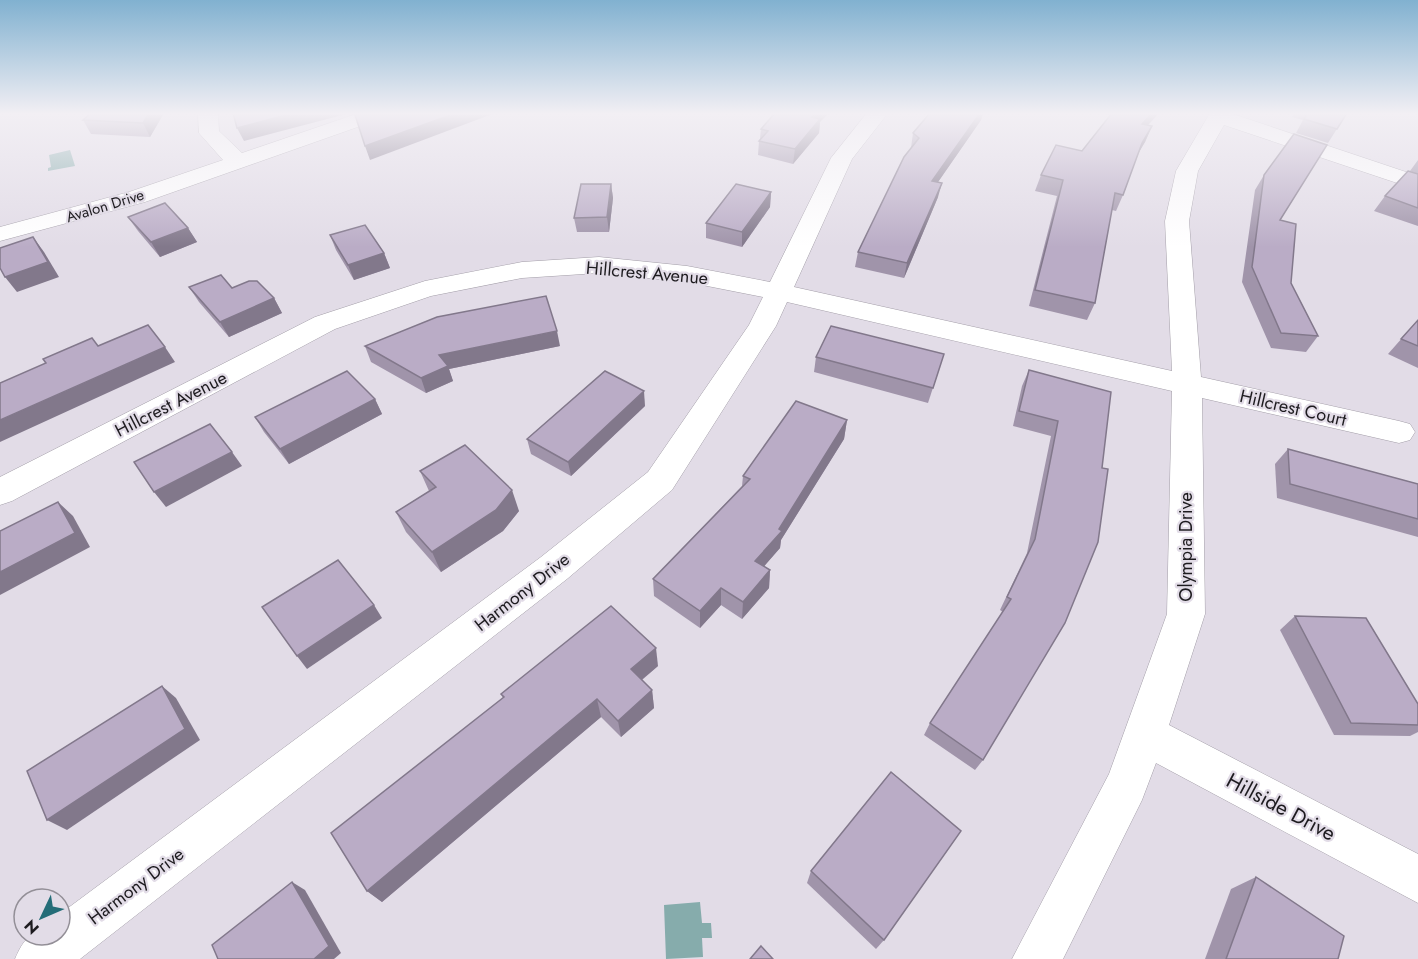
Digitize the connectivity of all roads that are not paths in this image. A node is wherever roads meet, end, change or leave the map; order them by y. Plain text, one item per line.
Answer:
1 (234, 158) edge
2 (254, 158) edge
3 (842, 158) edge
4 (1195, 158) edge
5 (1344, 158) edge
6 (239, 163) junction
7 (1418, 183) edge
8 (0, 234) edge
9 (778, 292) junction
10 (1187, 384) junction
11 (1400, 432) dead end
12 (0, 492) edge
13 (1144, 734) junction
14 (1418, 879) edge
15 (40, 959) edge
16 (1037, 959) edge

1 - 6 street
2 - 6 street, Avalon Drive
3 - 9 street, Harmony Drive
4 - 10 street, Olympia Drive
5 - 7 street
6 - 8 street, Avalon Drive
9 - 10 street, Hillcrest Avenue
9 - 12 street, Hillcrest Avenue
9 - 15 street, Harmony Drive
10 - 11 street, Hillcrest Court
10 - 13 street, Olympia Drive
13 - 14 street, Hillside Drive
13 - 16 street, Olympia Drive

